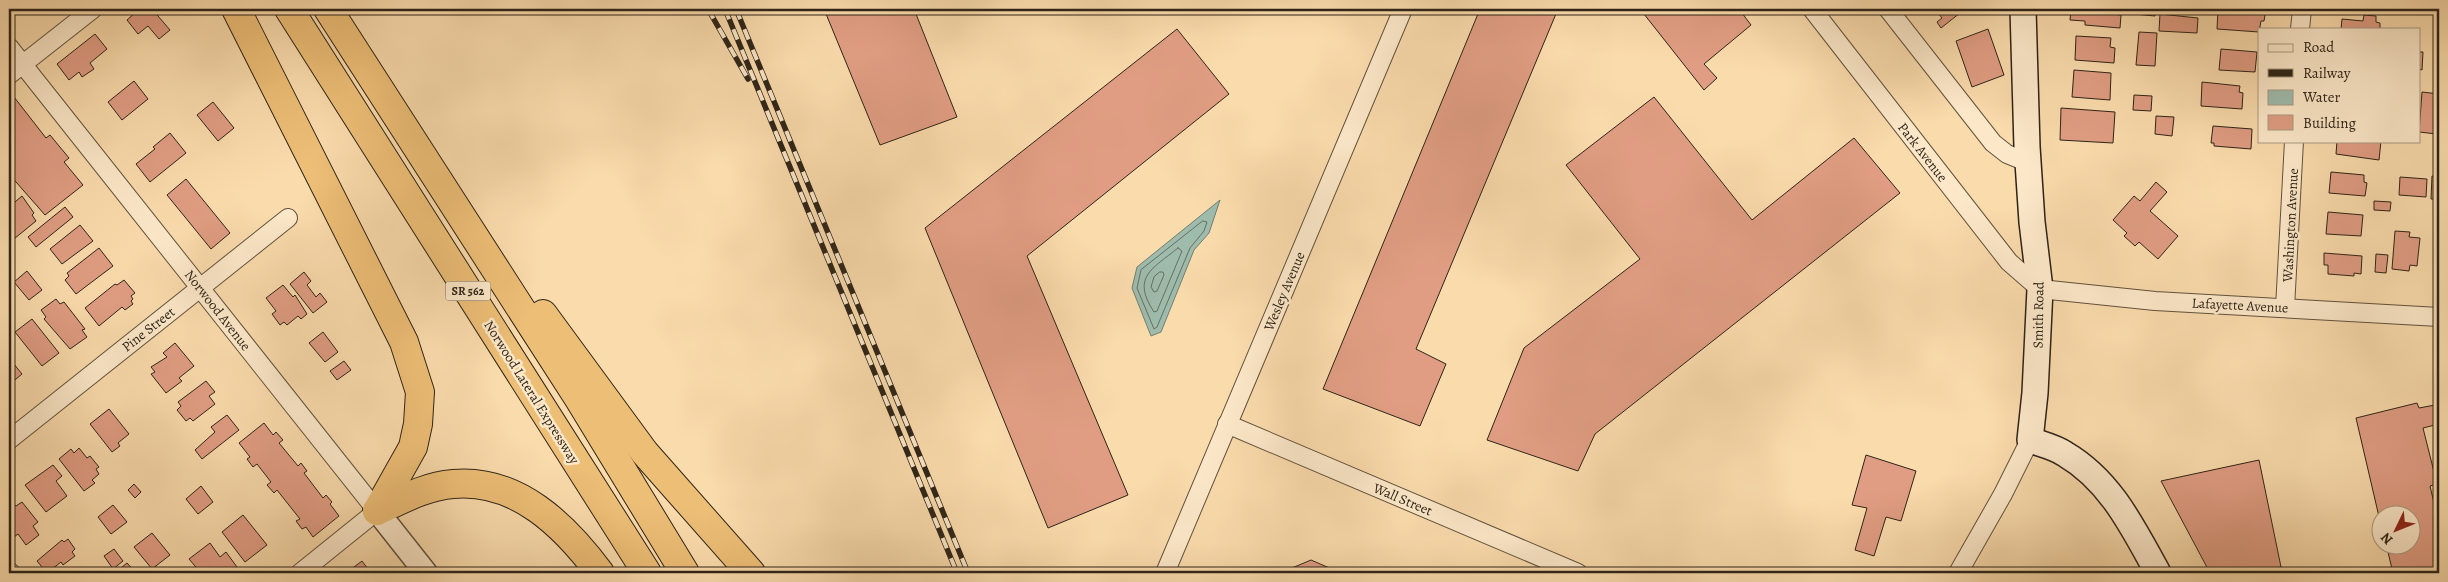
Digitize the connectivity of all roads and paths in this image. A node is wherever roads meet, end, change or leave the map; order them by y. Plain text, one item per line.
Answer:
1 (93, 9) edge
2 (236, 9) edge
3 (289, 9) edge
4 (328, 9) edge
5 (1402, 9) edge
6 (1812, 9) edge
7 (1888, 9) edge
8 (2023, 9) edge
9 (2302, 9) edge
10 (2300, 28) edge
11 (9, 47) edge
12 (23, 64) junction
13 (9, 75) edge
14 (2294, 142) edge
15 (418, 149) junction
16 (2029, 163) junction
17 (288, 218) dead end
18 (200, 288) junction
19 (2040, 289) junction
20 (2286, 308) junction
21 (2439, 317) edge
22 (1228, 424) junction
23 (9, 440) edge
24 (2030, 440) junction
25 (377, 511) junction
26 (300, 573) edge
27 (426, 573) edge
28 (600, 573) edge
29 (648, 573) edge
30 (685, 573) edge
31 (751, 573) edge
32 (1165, 573) edge
33 (1578, 573) edge
34 (1958, 573) edge
35 (2158, 573) edge

1 - 12 street
2 - 25 highway
3 - 29 highway, Norwood Lateral Expressway / SR 562
4 - 15 highway, SR 562
5 - 22 street, Wesley Avenue
6 - 19 street, Park Avenue
7 - 16 street
8 - 16 main road, Smith Road
9 - 10 street
11 - 12 street, Norwood Avenue
12 - 13 street
12 - 18 street, Norwood Avenue
14 - 20 street, Washington Avenue
15 - 30 highway, SR 562
15 - 31 highway
16 - 19 main road, Smith Road
17 - 18 street, Pine Street
18 - 23 street, Pine Street
18 - 25 street, Norwood Avenue
19 - 20 street, Lafayette Avenue
19 - 24 main road, Smith Road
20 - 21 street, Lafayette Avenue
22 - 32 street, Wesley Avenue
22 - 33 street, Wall Street
24 - 34 street, Smith Road
24 - 35 main road
25 - 26 street
25 - 27 street, Norwood Avenue
25 - 28 highway

